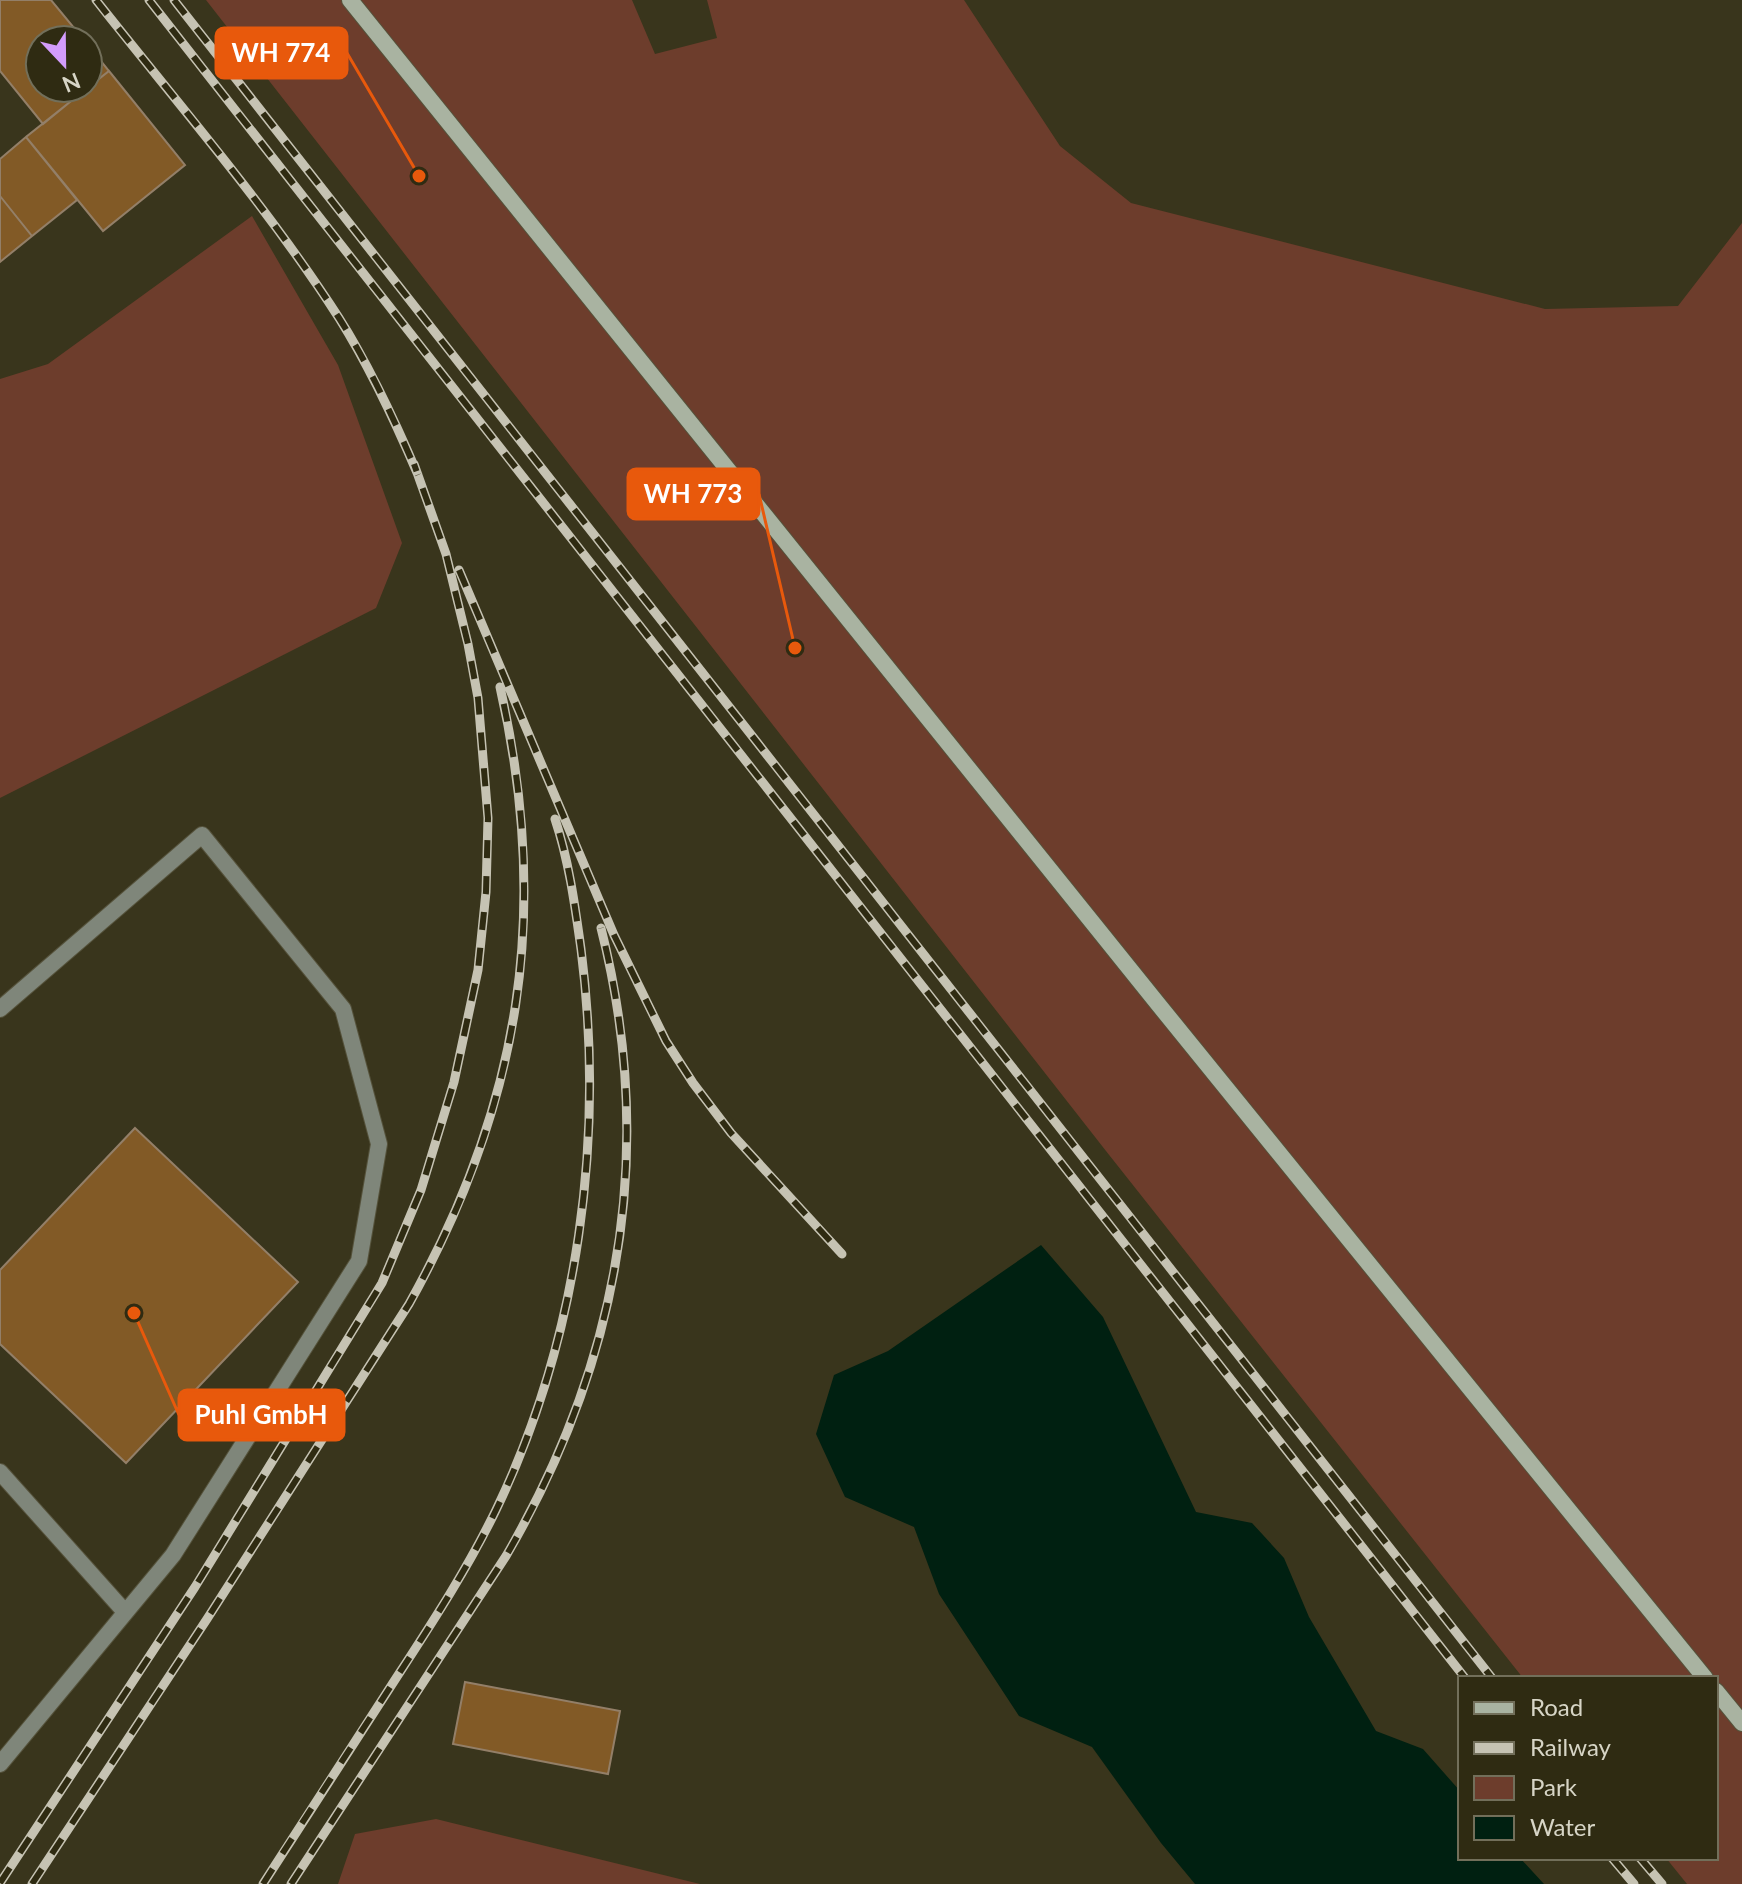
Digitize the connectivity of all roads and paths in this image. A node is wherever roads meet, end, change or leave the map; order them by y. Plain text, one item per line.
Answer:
1 (350, 0) edge
2 (0, 1009) edge
3 (0, 1472) edge
4 (125, 1612) junction
5 (1703, 1676) edge
6 (1718, 1693) edge
7 (1742, 1723) edge
8 (0, 1764) edge

1 - 5 main road
2 - 4 lane
3 - 4 lane
4 - 8 lane
6 - 7 main road

